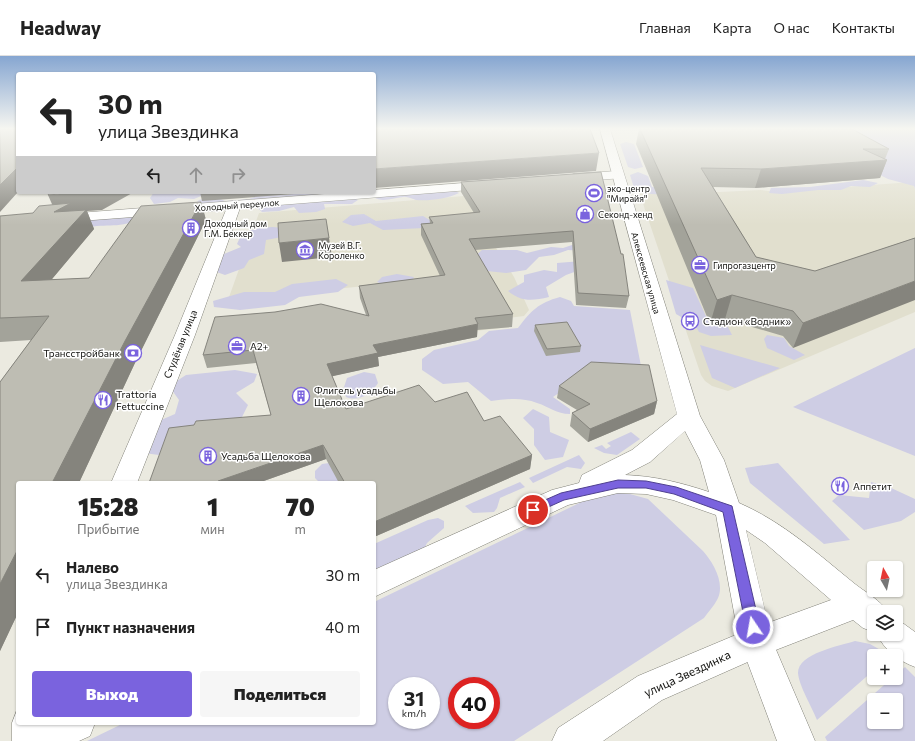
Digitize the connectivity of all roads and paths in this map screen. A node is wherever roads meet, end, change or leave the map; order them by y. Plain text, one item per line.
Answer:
1 (614, 161) edge
2 (618, 175) junction
3 (562, 179) edge
4 (504, 184) edge
5 (376, 194) edge
6 (376, 194) edge
7 (235, 205) junction
8 (0, 223) edge
9 (689, 416) junction
10 (125, 481) edge
11 (561, 497) junction
12 (728, 509) junction
13 (376, 583) edge
14 (866, 611) edge
15 (902, 641) edge
16 (756, 642) junction
17 (915, 652) edge
18 (30, 725) edge
19 (73, 725) edge
20 (31, 741) edge
21 (39, 741) edge
22 (571, 741) edge
23 (796, 741) edge

1 - 2 street, Алексеевская улица
2 - 3 street
2 - 9 street, Алексеевская улица
4 - 6 street, Холодный переулок
5 - 7 street, Холодный переулок
7 - 8 street, Холодный переулок
7 - 10 street, Студёная улица
9 - 11 street
9 - 12 street, Алексеевская улица
11 - 12 street
11 - 13 street
12 - 14 street
12 - 16 street
14 - 16 street, улица Звездинка
15 - 17 street
16 - 22 street, улица Звездинка
16 - 23 street
18 - 20 street
19 - 21 street

